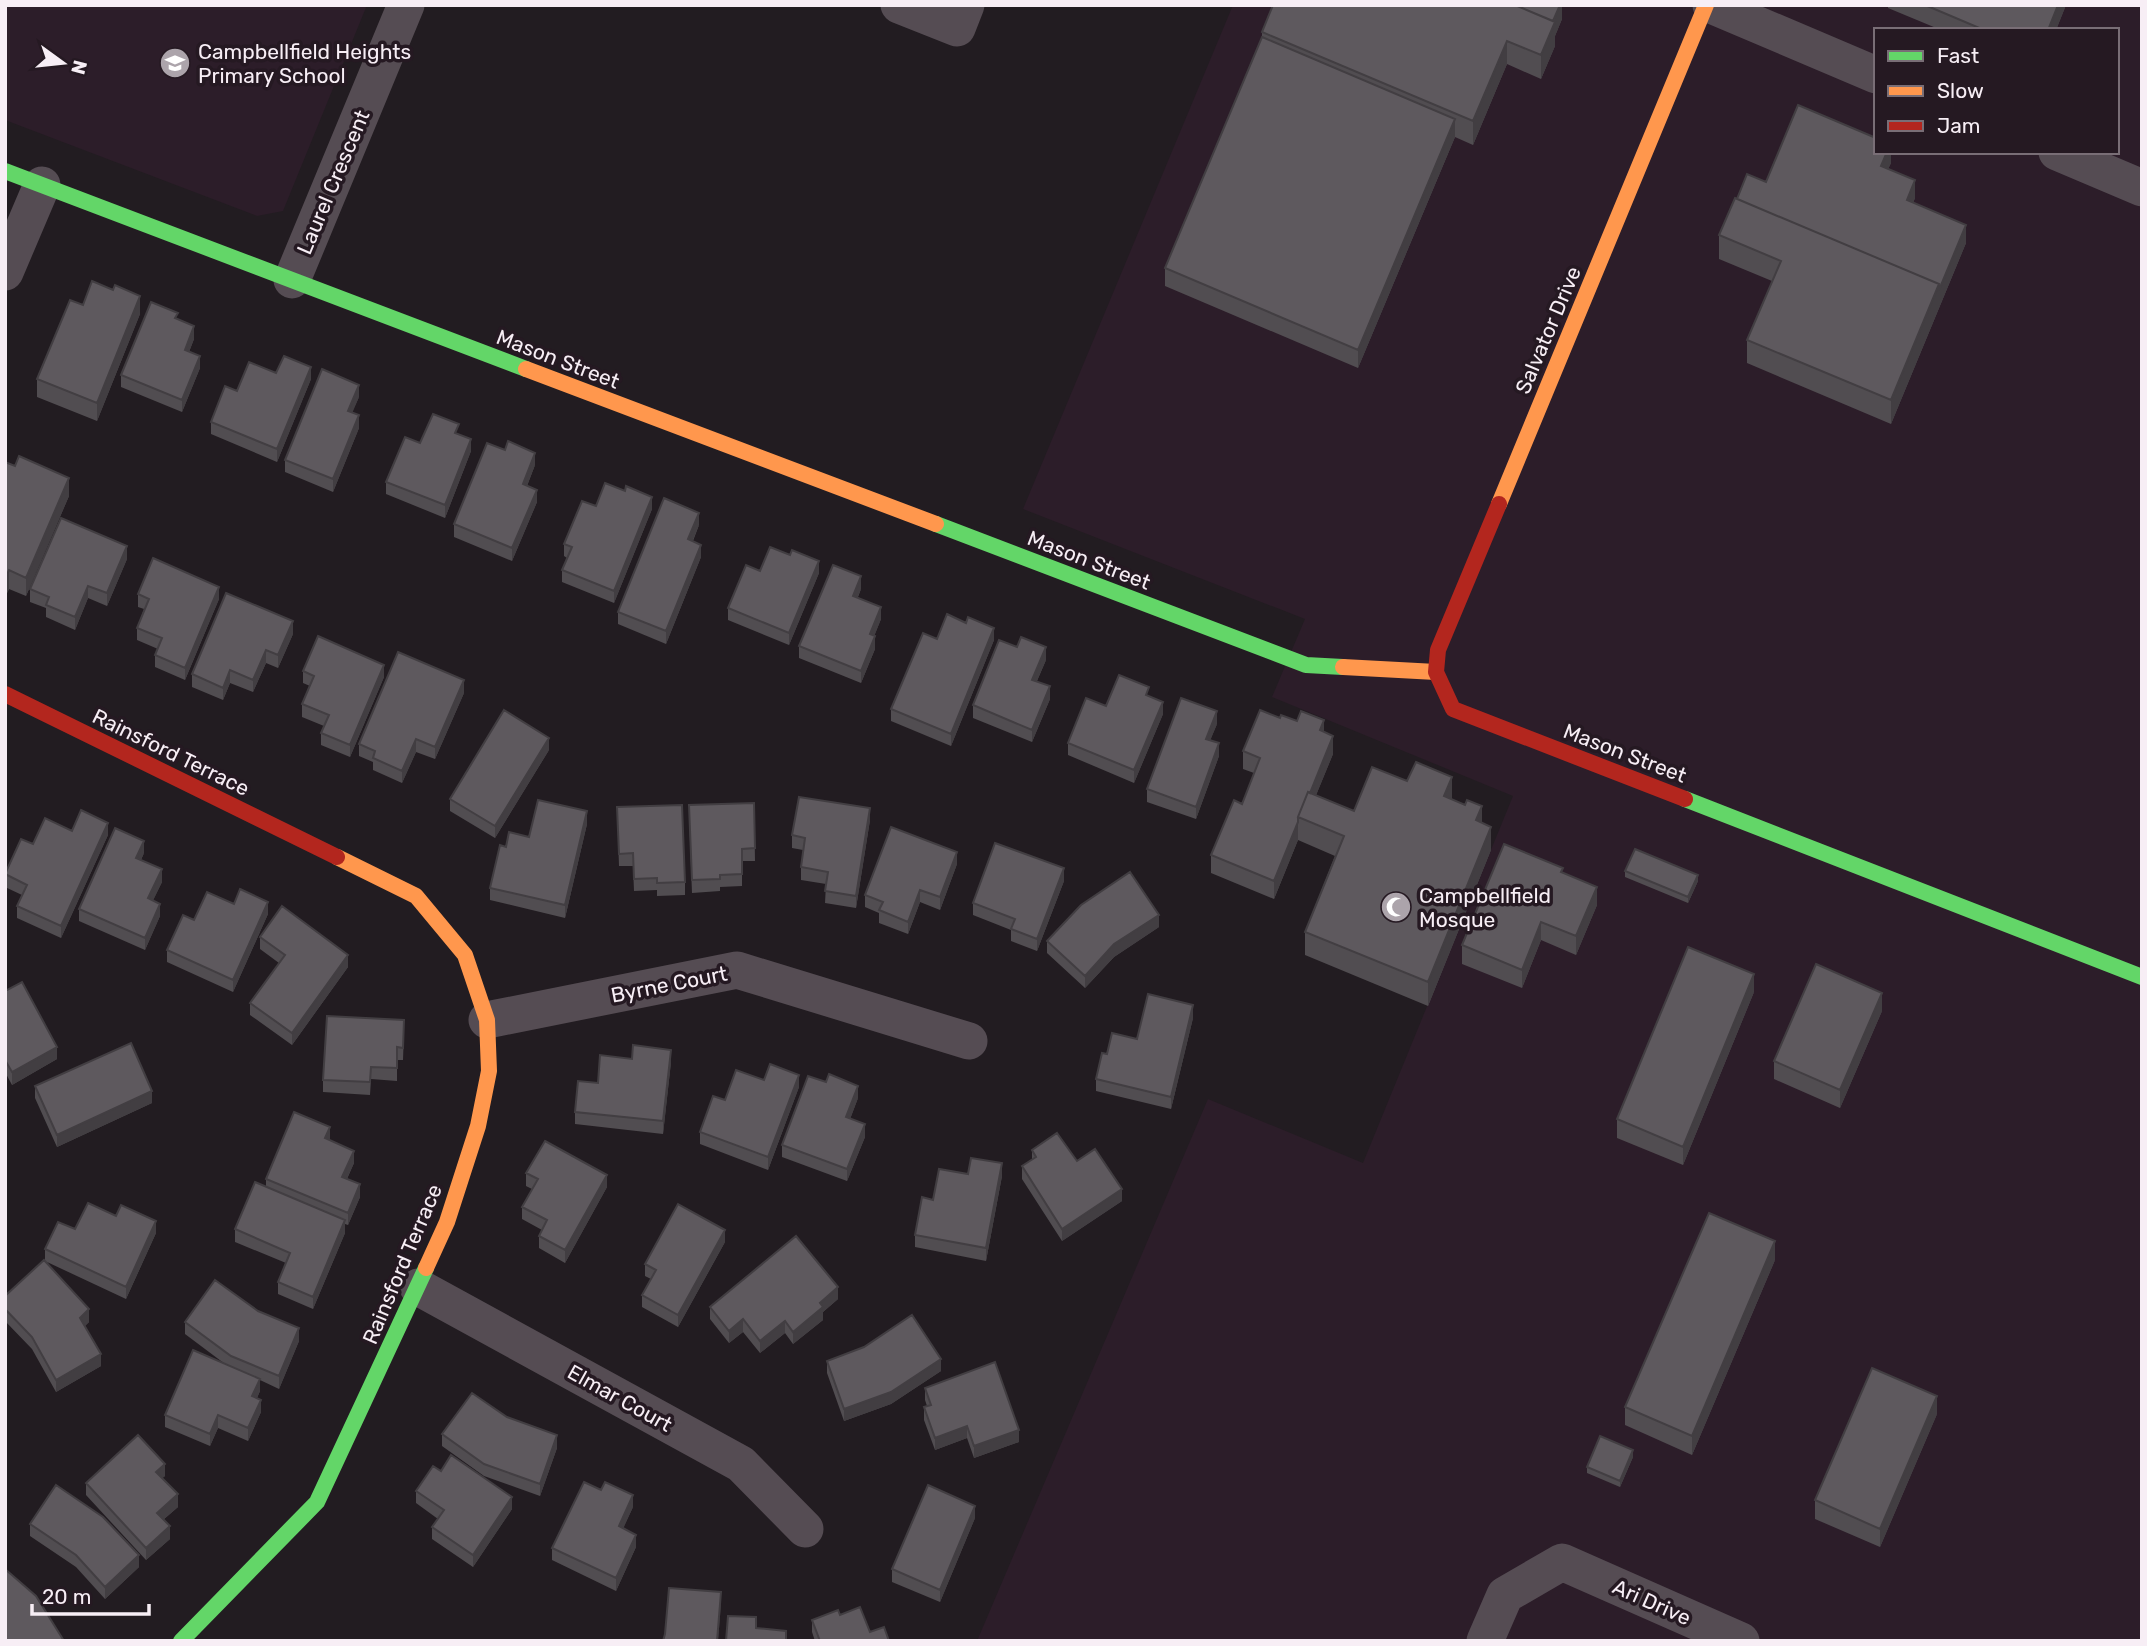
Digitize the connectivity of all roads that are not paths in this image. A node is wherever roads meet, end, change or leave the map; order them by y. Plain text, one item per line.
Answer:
1 (406, 5) edge
2 (899, 5) edge
3 (966, 5) edge
4 (1709, 5) edge
5 (1874, 74) edge
6 (2062, 154) edge
7 (5, 171) edge
8 (42, 185) junction
9 (2142, 188) edge
10 (5, 272) edge
11 (292, 280) junction
12 (1436, 672) junction
13 (5, 694) edge
14 (2142, 977) edge
15 (487, 1020) junction
16 (969, 1041) dead end
17 (418, 1287) junction
18 (805, 1529) dead end
19 (197, 1635) edge
20 (1485, 1641) edge
21 (1741, 1641) edge

1 - 11 street, Laurel Crescent
2 - 3 street
4 - 5 street
4 - 12 street, Salvator Drive
6 - 9 street
7 - 8 street, Mason Street
8 - 10 street
8 - 11 street, Mason Street
11 - 12 street, Mason Street
12 - 14 street, Mason Street
13 - 15 street, Rainsford Terrace
15 - 16 street, Byrne Court
15 - 17 street, Rainsford Terrace
17 - 18 street, Elmar Court
17 - 19 street, Rainsford Terrace
20 - 21 street, Ari Drive

